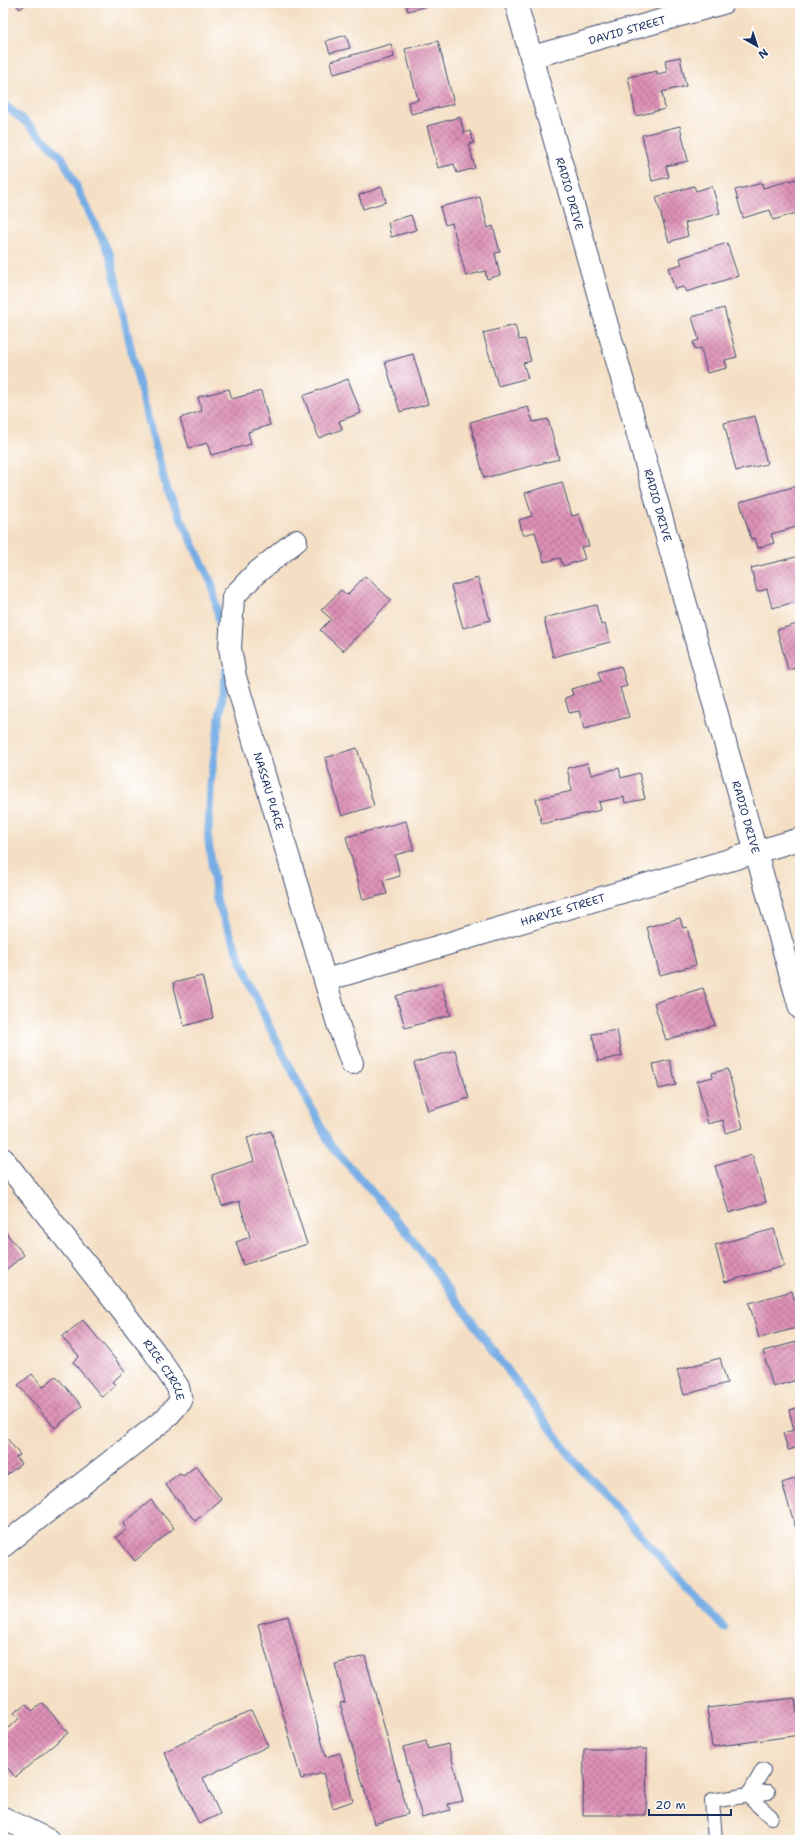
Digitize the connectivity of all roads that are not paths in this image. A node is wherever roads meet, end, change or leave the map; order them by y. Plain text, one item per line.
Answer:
1 (516, 3) edge
2 (723, 3) edge
3 (532, 57) junction
4 (296, 541) dead end
5 (800, 839) edge
6 (756, 851) junction
7 (326, 980) junction
8 (800, 1008) edge
9 (352, 1063) dead end
10 (3, 1159) edge
11 (3, 1546) edge
12 (763, 1770) dead end
13 (768, 1792) dead end
14 (748, 1796) junction
15 (772, 1817) dead end
16 (3, 1818) edge
17 (48, 1840) edge
18 (715, 1840) edge

1 - 3 street, RADIO DRIVE
2 - 3 street, DAVID STREET
3 - 6 street, RADIO DRIVE
4 - 7 street, NASSAU PLACE
5 - 6 street, HARVIE STREET
6 - 7 street, HARVIE STREET
6 - 8 street, RADIO DRIVE
7 - 9 street, NASSAU PLACE
10 - 11 street, RICE CIRCLE
12 - 14 lane
13 - 14 lane
14 - 15 lane
14 - 18 lane
16 - 17 street

